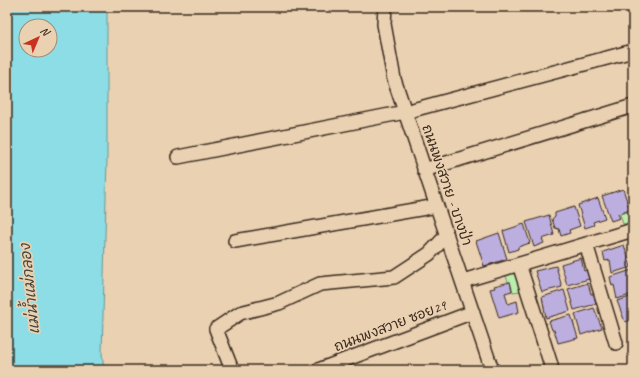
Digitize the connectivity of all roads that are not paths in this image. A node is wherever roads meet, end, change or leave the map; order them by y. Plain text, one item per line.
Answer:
1 (385, 7) edge
2 (633, 51) edge
3 (633, 106) edge
4 (405, 112) junction
5 (178, 157) dead end
6 (424, 170) junction
7 (437, 206) junction
8 (633, 230) edge
9 (447, 235) junction
10 (235, 241) dead end
11 (586, 244) junction
12 (519, 264) junction
13 (463, 281) junction
14 (473, 312) junction
15 (616, 343) dead end
16 (550, 365) dead end
17 (232, 370) edge
18 (318, 370) edge
19 (492, 370) edge

1 - 4 street, ถนนพงสวาย - บางป่า
2 - 4 street
3 - 6 street
4 - 5 street
4 - 6 street, ถนนพงสวาย - บางป่า
6 - 7 street, ถนนพงสวาย - บางป่า
7 - 9 street, ถนนพงสวาย - บางป่า
7 - 10 street
8 - 11 street
9 - 13 street, ถนนพงสวาย - บางป่า
9 - 17 street
11 - 12 street
11 - 15 street
12 - 13 street
12 - 16 street
13 - 14 street, ถนนพงสวาย - บางป่า
14 - 18 street, ถนนพงสวาย ซอย29
14 - 19 street, ถนนพงสวาย - บางป่า

